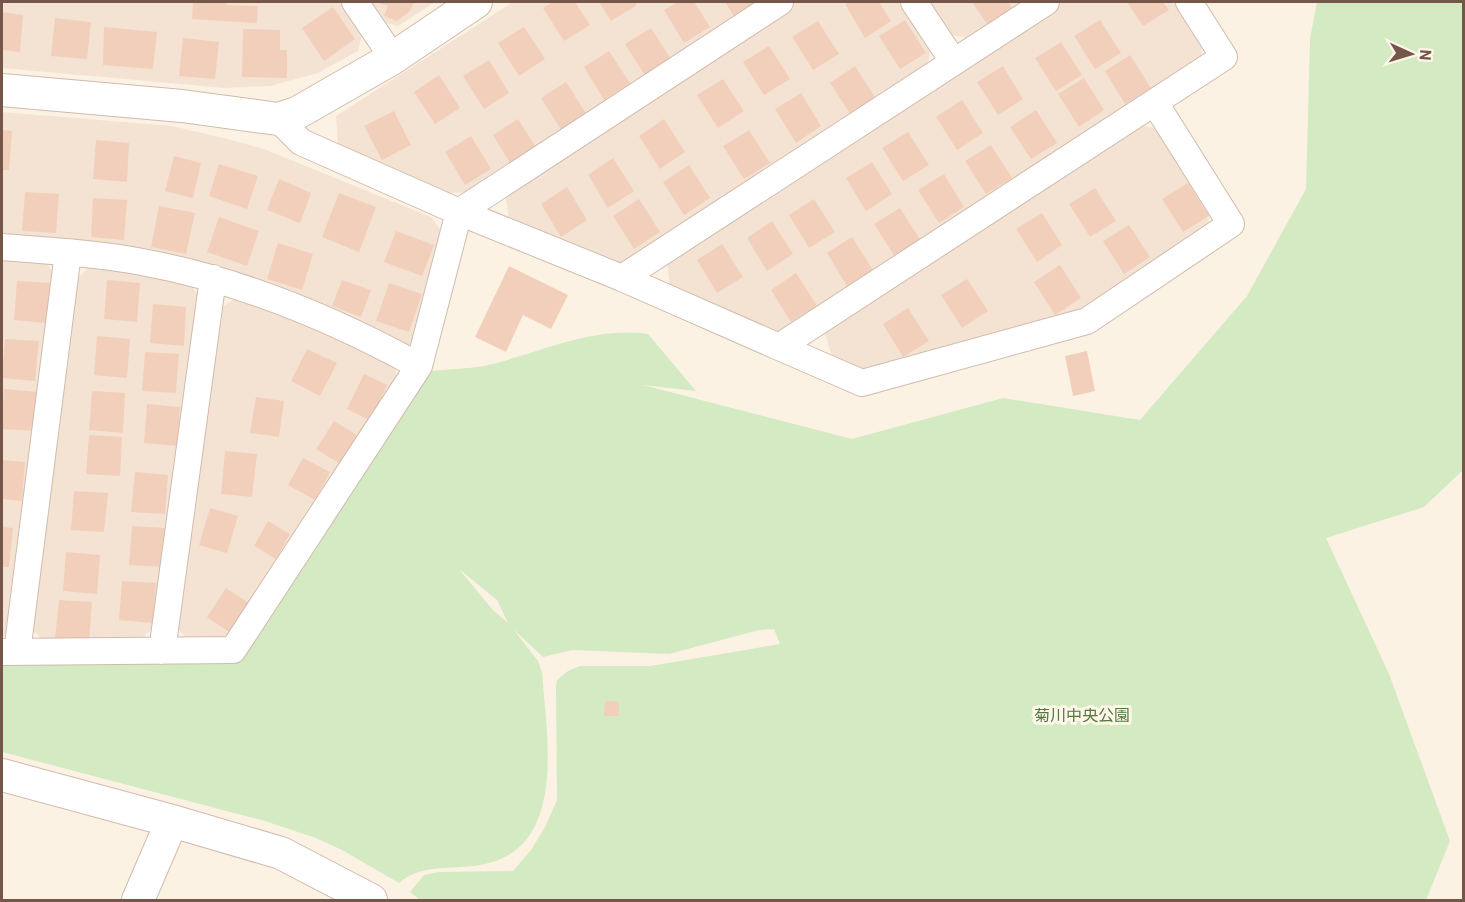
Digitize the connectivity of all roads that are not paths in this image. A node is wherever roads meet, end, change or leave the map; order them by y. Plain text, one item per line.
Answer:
1 (355, 2) edge
2 (780, 2) edge
3 (914, 2) edge
4 (1046, 2) edge
5 (1189, 2) edge
6 (471, 3) edge
7 (393, 58) junction
8 (953, 61) junction
9 (2, 90) edge
10 (1155, 103) junction
11 (278, 118) junction
12 (459, 212) junction
13 (2, 247) edge
14 (68, 253) junction
15 (213, 278) junction
16 (622, 278) junction
17 (779, 347) junction
18 (419, 366) junction
19 (162, 651) junction
20 (9, 652) edge
21 (2, 775) edge
22 (172, 821) junction
23 (357, 898) edge
24 (138, 900) edge

1 - 7 street
2 - 12 street
3 - 8 street
4 - 8 street
5 - 10 street
6 - 7 street
7 - 11 street
8 - 16 street
9 - 11 street
10 - 17 street
10 - 17 street
11 - 12 street
12 - 16 street
12 - 18 street
13 - 14 street
14 - 15 street
14 - 20 street
15 - 18 street
15 - 19 street
16 - 17 street
18 - 19 street
19 - 20 street
21 - 22 street
22 - 23 street
22 - 24 street

